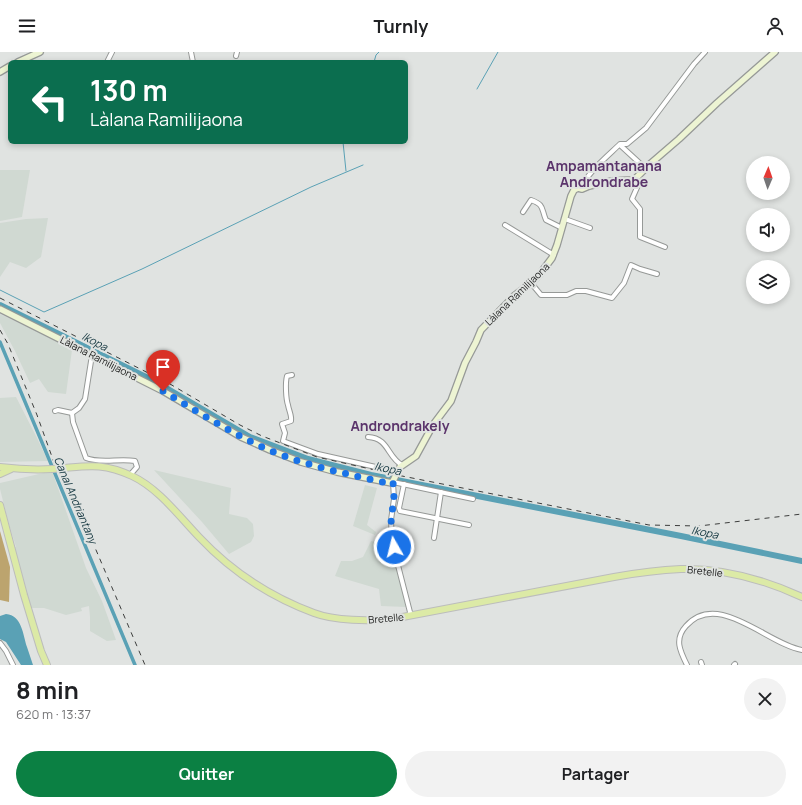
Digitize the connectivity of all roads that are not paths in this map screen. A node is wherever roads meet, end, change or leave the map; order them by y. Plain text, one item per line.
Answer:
1 (40, 52) edge
2 (705, 52) edge
3 (775, 52) edge
4 (22, 60) edge
5 (620, 144) junction
6 (646, 168) junction
7 (636, 178) junction
8 (582, 189) junction
9 (523, 212) dead end
10 (565, 219) junction
11 (505, 225) dead end
12 (562, 228) junction
13 (590, 228) dead end
14 (665, 247) dead end
15 (554, 255) junction
16 (657, 274) dead end
17 (531, 283) junction
18 (0, 309) edge
19 (92, 355) junction
20 (292, 375) dead end
21 (55, 411) dead end
22 (72, 413) junction
23 (368, 437) dead end
24 (402, 465) junction
25 (0, 467) edge
26 (13, 468) junction
27 (0, 474) edge
28 (130, 475) junction
29 (395, 478) junction
30 (404, 484) junction
31 (441, 492) junction
32 (474, 499) dead end
33 (0, 505) edge
34 (0, 516) edge
35 (437, 518) junction
36 (469, 525) dead end
37 (434, 538) dead end
38 (802, 597) edge
39 (411, 616) junction
40 (0, 643) edge
41 (802, 650) edge
42 (13, 665) edge
43 (45, 665) edge
44 (687, 665) edge

1 - 4 street
2 - 5 street
3 - 6 street
5 - 6 street
5 - 8 street
6 - 7 street
7 - 8 street, Làlana Ramilijaona
7 - 14 street
8 - 10 street, Làlana Ramilijaona
9 - 12 street
10 - 12 street, Làlana Ramilijaona
10 - 13 street
11 - 15 street
12 - 15 street, Làlana Ramilijaona
15 - 17 street, Làlana Ramilijaona
16 - 17 street
17 - 24 street, Làlana Ramilijaona
18 - 19 street, Làlana Ramilijaona
19 - 22 street
19 - 29 street, Làlana Ramilijaona
20 - 29 street
21 - 22 street
22 - 28 street
23 - 24 street
24 - 29 street, Làlana Ramilijaona
25 - 26 main road, Bretelle
26 - 27 main road
26 - 28 main road, Bretelle
28 - 39 main road, Bretelle
29 - 30 street
29 - 39 street
30 - 31 street
30 - 35 street
31 - 32 street
31 - 35 street
33 - 43 main road
34 - 43 main road
35 - 36 street
35 - 37 street
38 - 39 main road, Bretelle
40 - 42 street
41 - 44 street

